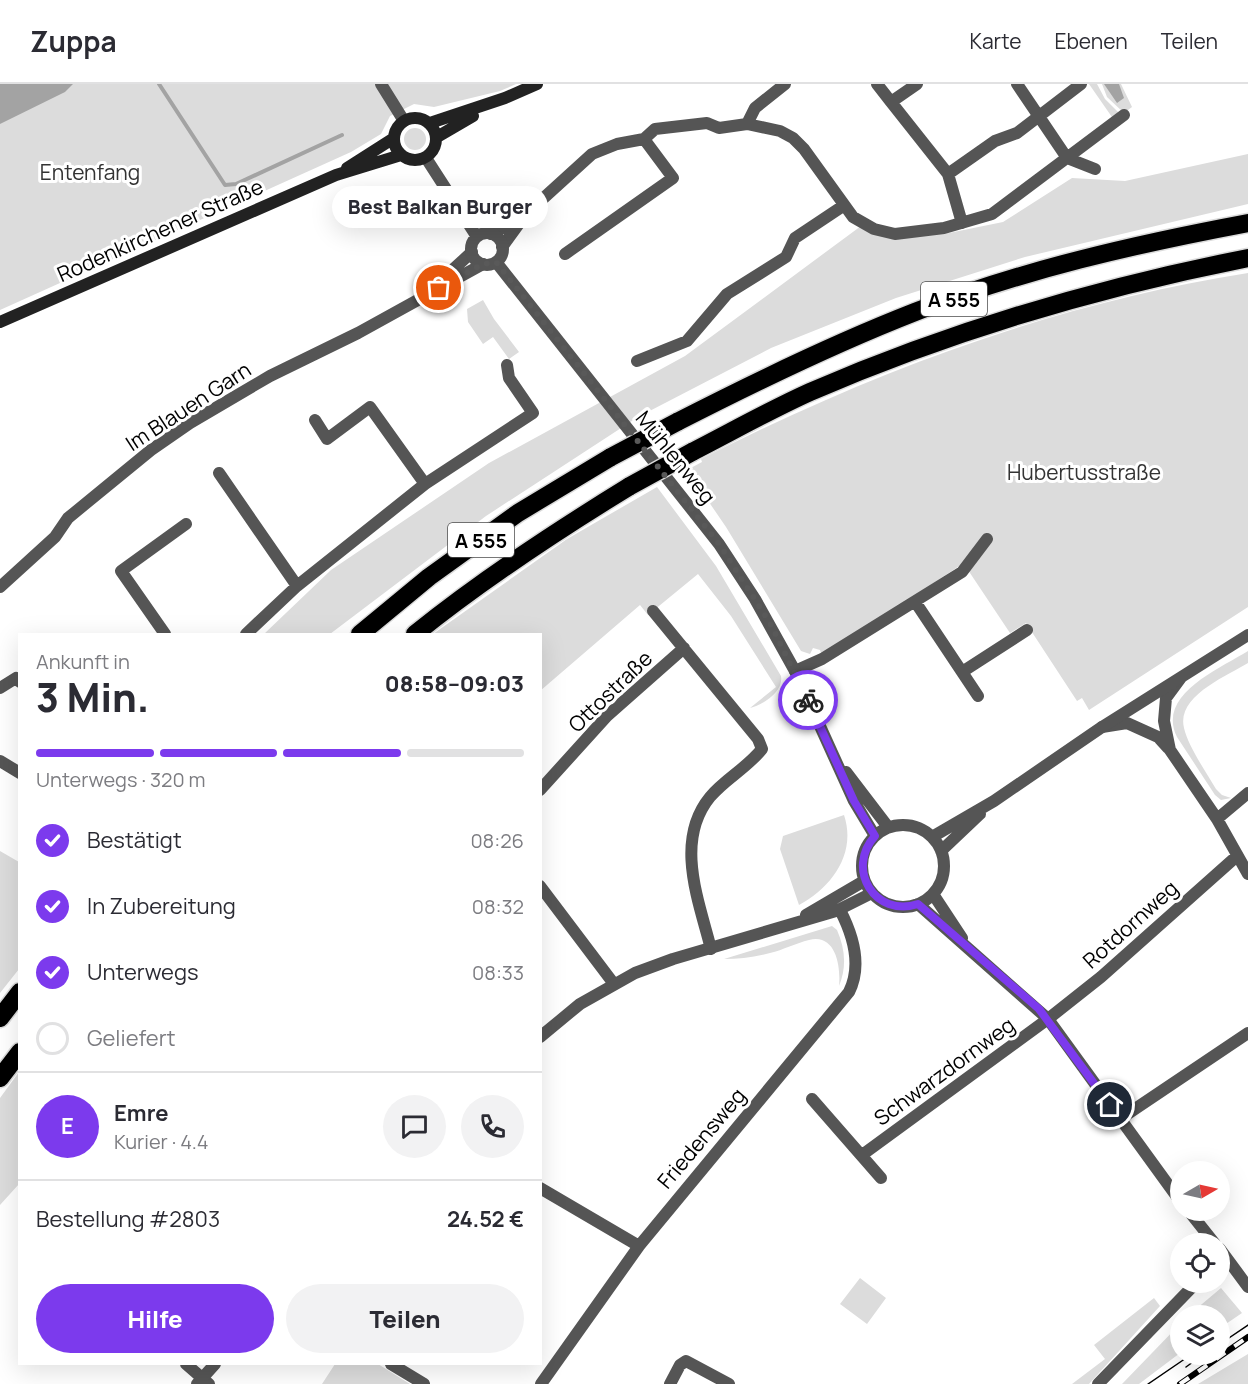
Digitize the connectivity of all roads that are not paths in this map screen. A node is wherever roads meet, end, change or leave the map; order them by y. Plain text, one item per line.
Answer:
1 (381, 84) edge
2 (537, 84) edge
3 (785, 84) edge
4 (877, 84) edge
5 (917, 84) edge
6 (1017, 84) edge
7 (1081, 84) edge
8 (505, 98) junction
9 (891, 102) junction
10 (1124, 115) dead end
11 (1040, 117) junction
12 (404, 121) junction
13 (430, 123) junction
14 (747, 124) junction
15 (437, 137) junction
16 (394, 138) junction
17 (644, 139) junction
18 (401, 155) junction
19 (426, 158) junction
20 (1067, 158) junction
21 (1095, 169) dead end
22 (948, 174) junction
23 (336, 175) junction
24 (843, 206) junction
25 (526, 214) junction
26 (962, 223) junction
27 (1248, 223) edge
28 (491, 234) junction
29 (477, 237) junction
30 (502, 247) junction
31 (472, 252) junction
32 (565, 254) dead end
33 (1248, 258) edge
34 (490, 263) junction
35 (424, 296) junction
36 (0, 322) edge
37 (636, 361) dead end
38 (507, 365) dead end
39 (315, 420) dead end
40 (219, 473) dead end
41 (425, 484) junction
42 (186, 524) dead end
43 (987, 539) dead end
44 (297, 586) junction
45 (0, 587) edge
46 (916, 603) junction
47 (653, 611) dead end
48 (1027, 630) dead end
49 (164, 633) edge
50 (247, 633) edge
51 (361, 633) edge
52 (416, 633) edge
53 (1248, 635) edge
54 (684, 648) junction
55 (795, 671) junction
56 (962, 672) junction
57 (18, 680) edge
58 (1180, 680) junction
59 (0, 688) edge
60 (978, 696) dead end
61 (1102, 728) junction
62 (1170, 750) junction
63 (834, 757) junction
64 (0, 761) edge
65 (18, 772) edge
66 (542, 788) edge
67 (1248, 793) edge
68 (994, 801) junction
69 (1217, 819) junction
70 (888, 827) junction
71 (875, 836) junction
72 (932, 837) junction
73 (941, 851) junction
74 (1237, 856) junction
75 (1248, 874) edge
76 (864, 881) junction
77 (542, 889) edge
78 (872, 893) junction
79 (933, 894) junction
80 (918, 904) junction
81 (840, 910) junction
82 (790, 925) junction
83 (711, 949) junction
84 (969, 949) junction
85 (614, 984) junction
86 (18, 995) edge
87 (0, 1018) edge
88 (1048, 1019) junction
89 (1248, 1033) edge
90 (542, 1035) edge
91 (18, 1055) edge
92 (0, 1078) edge
93 (812, 1099) dead end
94 (1120, 1119) junction
95 (862, 1155) junction
96 (880, 1179) dead end
97 (1170, 1187) edge
98 (542, 1189) edge
99 (1197, 1221) edge
100 (1206, 1233) edge
101 (639, 1246) junction
102 (1230, 1266) edge
103 (1248, 1287) edge
104 (1186, 1293) edge
105 (187, 1365) edge
106 (214, 1365) edge
107 (393, 1365) edge
108 (203, 1382) edge
109 (424, 1384) edge
110 (541, 1384) edge
111 (670, 1384) edge
112 (729, 1384) edge
113 (1098, 1384) edge

1 - 12 street
2 - 8 main road
3 - 14 street
4 - 9 street
5 - 9 street
6 - 11 street
7 - 11 street
8 - 13 main road
8 - 15 main road
9 - 22 street
10 - 20 street
11 - 20 street
11 - 22 street
12 - 13 main road
12 - 16 main road, Rodenkirchener Straße
13 - 15 main road
14 - 17 street
14 - 24 street
15 - 19 main road
16 - 18 main road
16 - 23 main road, Rodenkirchener Straße
17 - 25 street
17 - 32 street
18 - 19 main road, Rodenkirchener Straße
18 - 23 main road, Rodenkirchener Straße
19 - 29 street
20 - 21 street
20 - 26 street
22 - 26 street
23 - 36 main road, Rodenkirchener Straße
24 - 26 street
24 - 37 street
25 - 28 street
25 - 30 street
27 - 51 highway, A 555, bridge
28 - 29 street
28 - 30 street
29 - 31 street
30 - 34 street
31 - 34 street, Mühlenweg
31 - 35 street, Im Blauen Garn
33 - 52 highway, A 555, bridge
34 - 35 street, Im Blauen Garn
34 - 55 street, Mühlenweg
35 - 45 street, Im Blauen Garn
38 - 41 street
39 - 41 street
40 - 44 street
41 - 44 street
42 - 49 street
43 - 46 street
44 - 50 street
46 - 55 street
46 - 56 street
47 - 54 street
48 - 56 street
53 - 58 street
54 - 66 street, Ottostraße
54 - 83 street
55 - 63 street, Mühlenweg
56 - 60 street
57 - 59 street
58 - 61 street
58 - 62 street
61 - 62 street
61 - 68 street
62 - 69 street
63 - 70 street, Mühlenweg
63 - 71 street, Mühlenweg
64 - 65 street
67 - 69 street
68 - 72 street
68 - 73 street
69 - 74 street
70 - 71 street
70 - 72 street
71 - 76 street
72 - 73 street
73 - 79 street
74 - 75 street
74 - 88 street, Rotdornweg
76 - 78 street
76 - 82 street
77 - 85 street
78 - 80 street
78 - 81 street
79 - 80 street
79 - 84 street
80 - 84 street
81 - 82 street
81 - 101 street, Friedensweg
82 - 83 street
83 - 85 street
84 - 88 street
85 - 90 street
86 - 87 highway
88 - 94 street
88 - 95 street, Schwarzdornweg
89 - 94 street
91 - 92 highway
93 - 95 street
94 - 97 street
95 - 96 street
98 - 101 street
99 - 100 street
101 - 110 street, Friedensweg
102 - 103 street
104 - 113 street
105 - 108 street
106 - 108 street
107 - 109 street
111 - 112 street

